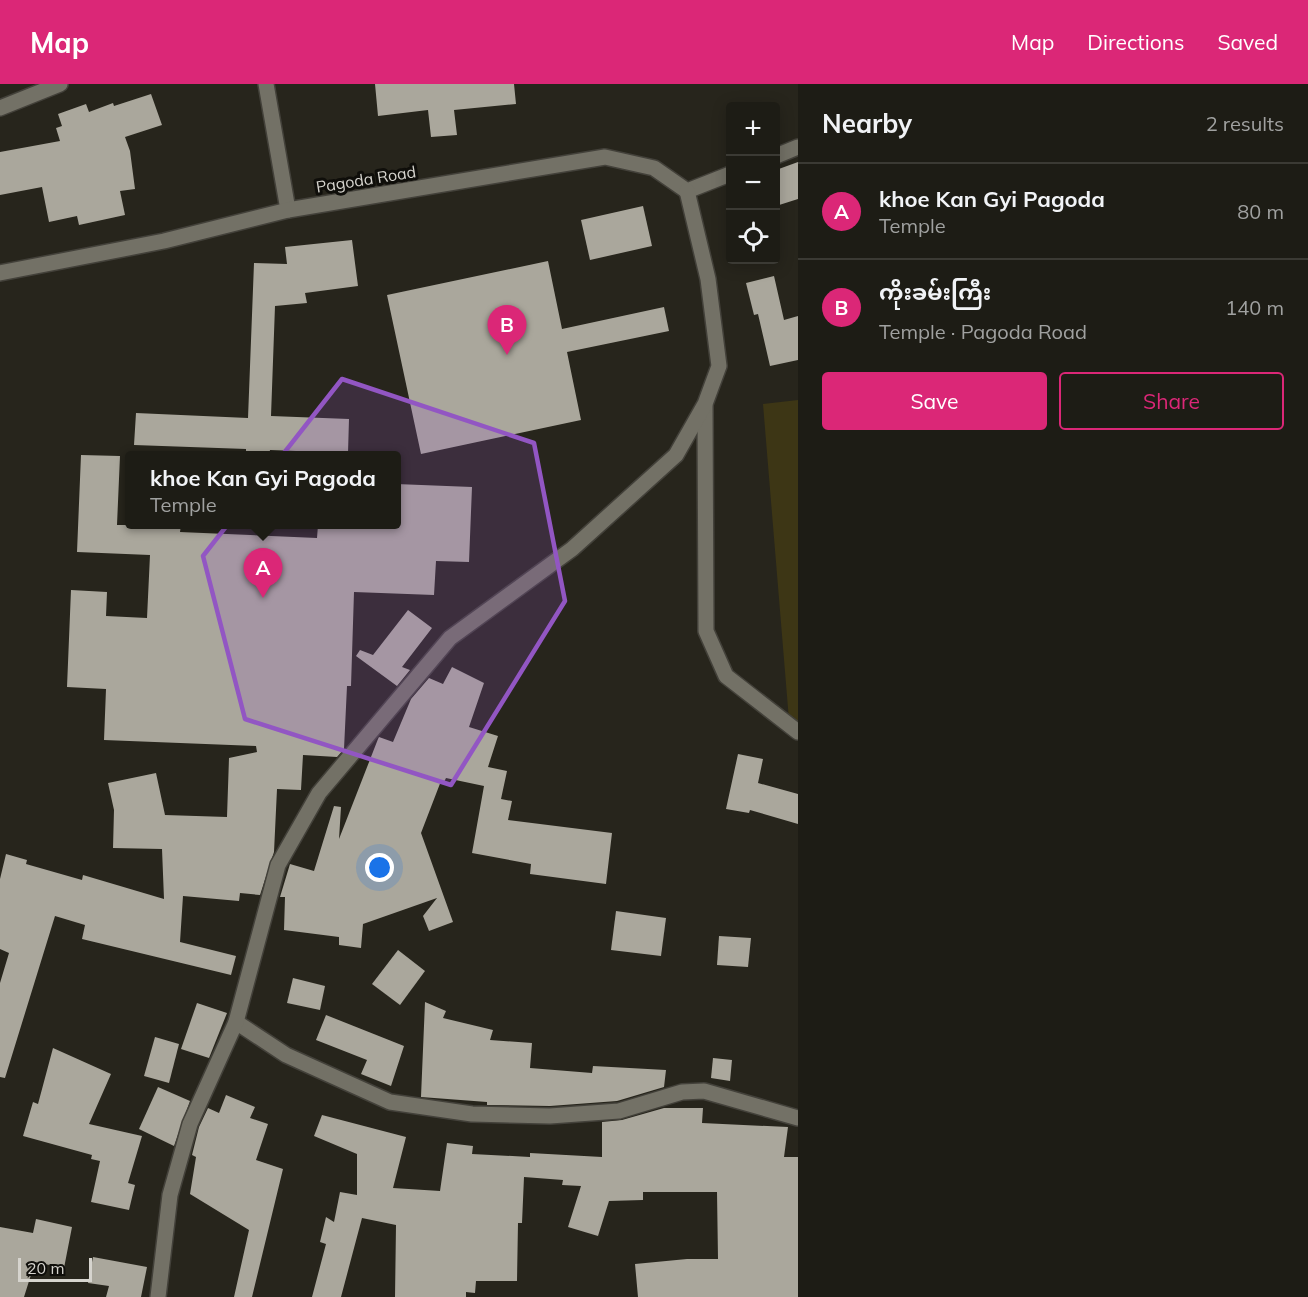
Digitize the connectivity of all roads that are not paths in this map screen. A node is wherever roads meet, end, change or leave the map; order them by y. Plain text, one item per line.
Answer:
1 (60, 84) edge
2 (266, 84) edge
3 (0, 108) edge
4 (798, 147) edge
5 (780, 154) edge
6 (726, 176) edge
7 (687, 191) junction
8 (288, 210) junction
9 (0, 273) edge
10 (705, 404) junction
11 (798, 732) edge
12 (236, 1022) junction
13 (798, 1118) edge
14 (158, 1297) edge

1 - 3 street
2 - 8 street
4 - 5 street
6 - 7 street
7 - 8 street, Pagoda Road
7 - 10 street
8 - 9 street, Pagoda Road
10 - 11 street
10 - 12 street
12 - 13 street
12 - 14 street

